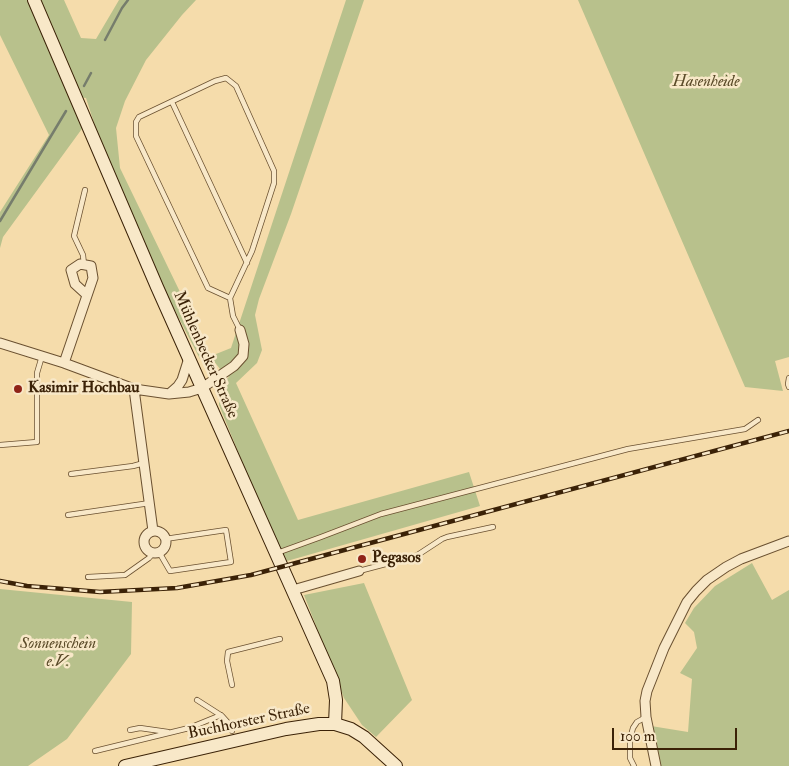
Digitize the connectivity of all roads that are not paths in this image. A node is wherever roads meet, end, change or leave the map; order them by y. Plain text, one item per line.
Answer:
1 (34, 0) edge
2 (172, 102) junction
3 (85, 190) dead end
4 (246, 263) junction
5 (84, 265) junction
6 (87, 295) junction
7 (230, 298) junction
8 (240, 330) joint
9 (0, 343) edge
10 (42, 356) junction
11 (189, 358) junction
12 (64, 363) junction
13 (789, 378) edge
14 (789, 387) edge
15 (202, 388) junction
16 (134, 389) junction
17 (169, 394) junction
18 (758, 420) dead end
19 (0, 445) edge
20 (144, 463) junction
21 (71, 474) dead end
22 (150, 503) junction
23 (68, 515) dead end
24 (493, 527) dead end
25 (153, 531) junction
26 (166, 539) junction
27 (789, 541) edge
28 (156, 552) junction
29 (277, 553) junction
30 (359, 571) joint
31 (88, 576) dead end
32 (293, 590) junction
33 (280, 639) dead end
34 (232, 685) dead end
35 (197, 700) dead end
36 (220, 715) junction
37 (646, 717) junction
38 (335, 724) junction
39 (130, 730) dead end
40 (232, 731) dead end
41 (172, 732) junction
42 (95, 751) dead end
43 (126, 766) edge
44 (396, 766) edge
45 (634, 766) edge
46 (656, 766) edge

1 - 11 main road, Mühlenbecker Straße
2 - 4 lane
2 - 4 lane
2 - 7 lane
3 - 5 lane
4 - 7 lane
5 - 6 street
5 - 6 street
6 - 12 street
7 - 8 lane
8 - 15 street
9 - 10 street
10 - 12 street
10 - 19 lane
11 - 15 main road, Mühlenbecker Straße
11 - 17 street
12 - 16 street
13 - 14 lane
15 - 17 street
15 - 29 main road, Mühlenbecker Straße
16 - 17 street
16 - 20 street
18 - 29 lane
20 - 21 lane
20 - 22 street
22 - 23 lane
22 - 25 street
24 - 30 lane
25 - 26 street
25 - 28 street
26 - 28 street
26 - 28 lane
27 - 37 street
28 - 31 lane
29 - 32 main road, Mühlenbecker Straße
30 - 32 street
32 - 38 main road, Mühlenbecker Straße
33 - 34 lane
35 - 36 lane
36 - 40 lane
36 - 41 lane
37 - 45 lane
37 - 46 street
38 - 43 main road, Buchhorster Straße
38 - 44 main road, Buchhorster Straße
39 - 41 lane
41 - 42 lane

